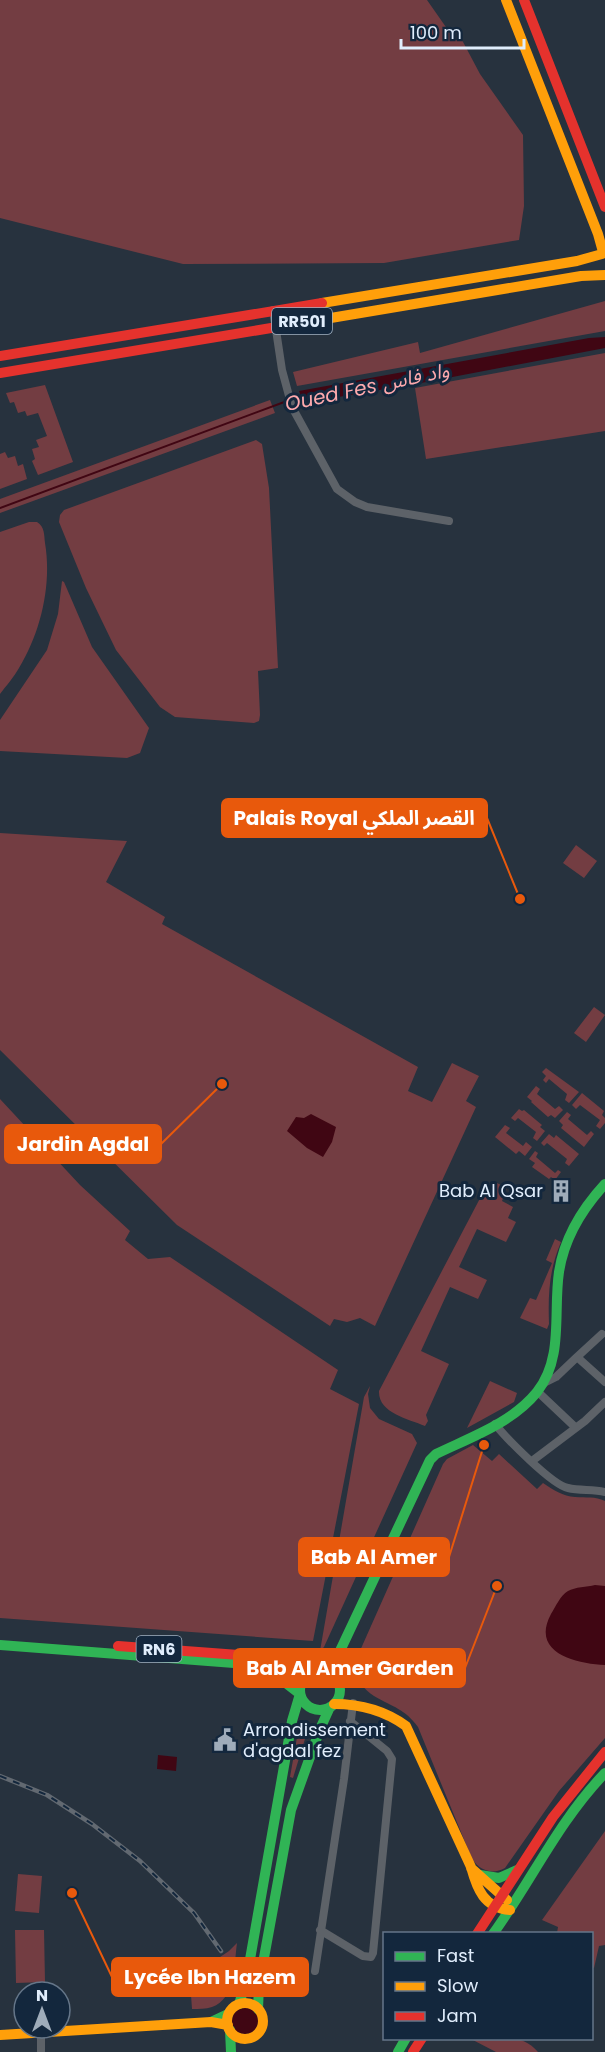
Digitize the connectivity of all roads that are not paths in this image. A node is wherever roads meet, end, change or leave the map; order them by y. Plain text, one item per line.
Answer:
1 (506, 0) edge
2 (524, 0) edge
3 (605, 207) edge
4 (603, 252) edge
5 (605, 274) edge
6 (273, 310) junction
7 (276, 326) junction
8 (0, 356) edge
9 (0, 373) edge
10 (449, 520) dead end
11 (605, 1184) edge
12 (602, 1334) dead end
13 (577, 1357) junction
14 (605, 1382) edge
15 (541, 1388) junction
16 (605, 1402) edge
17 (495, 1424) junction
18 (574, 1427) junction
19 (532, 1461) junction
20 (605, 1492) edge
21 (0, 1637) edge
22 (0, 1645) edge
23 (339, 1653) junction
24 (318, 1670) junction
25 (338, 1682) junction
26 (300, 1694) junction
27 (353, 1703) junction
28 (332, 1705) junction
29 (350, 1721) junction
30 (605, 1752) edge
31 (605, 1773) edge
32 (518, 1869) junction
33 (475, 1871) junction
34 (502, 1894) junction
35 (493, 1908) junction
36 (510, 1910) junction
37 (320, 1930) junction
38 (478, 1932) edge
39 (494, 1932) edge
40 (315, 1971) dead end
41 (239, 2004) junction
42 (258, 2009) junction
43 (229, 2023) junction
44 (72, 2031) edge
45 (253, 2037) junction
46 (246, 2049) dead end
47 (231, 2052) edge

1 - 4 main road, RR501
2 - 3 main road
4 - 5 main road, RR501
4 - 6 main road, RR501
5 - 7 main road, RR501
6 - 7 street
6 - 8 main road, RR501
7 - 9 main road, RR501
7 - 10 street
11 - 15 main road
12 - 13 street
13 - 14 street
13 - 15 street
15 - 17 main road
15 - 18 street
16 - 18 street
17 - 19 street
17 - 23 main road
18 - 19 street
19 - 20 street
21 - 24 main road, RN6
22 - 26 main road, RN6
23 - 24 main road
23 - 25 main road
24 - 25 main road, RN6
24 - 26 main road
25 - 27 main road, RN6
25 - 28 main road
26 - 28 main road, RN6
26 - 41 main road
27 - 28 main road, RN6
27 - 29 street
27 - 33 main road, RN6
28 - 42 main road
29 - 37 street
29 - 37 street
30 - 32 main road
31 - 36 main road
32 - 33 main road
32 - 34 main road
33 - 34 main road, RN6
33 - 35 main road, RN6
34 - 35 main road
34 - 36 main road, RN6
35 - 36 main road
35 - 38 main road
36 - 39 main road
37 - 40 street
41 - 42 main road
41 - 43 main road
42 - 45 main road
43 - 44 main road
43 - 45 main road
43 - 47 main road
45 - 46 main road

